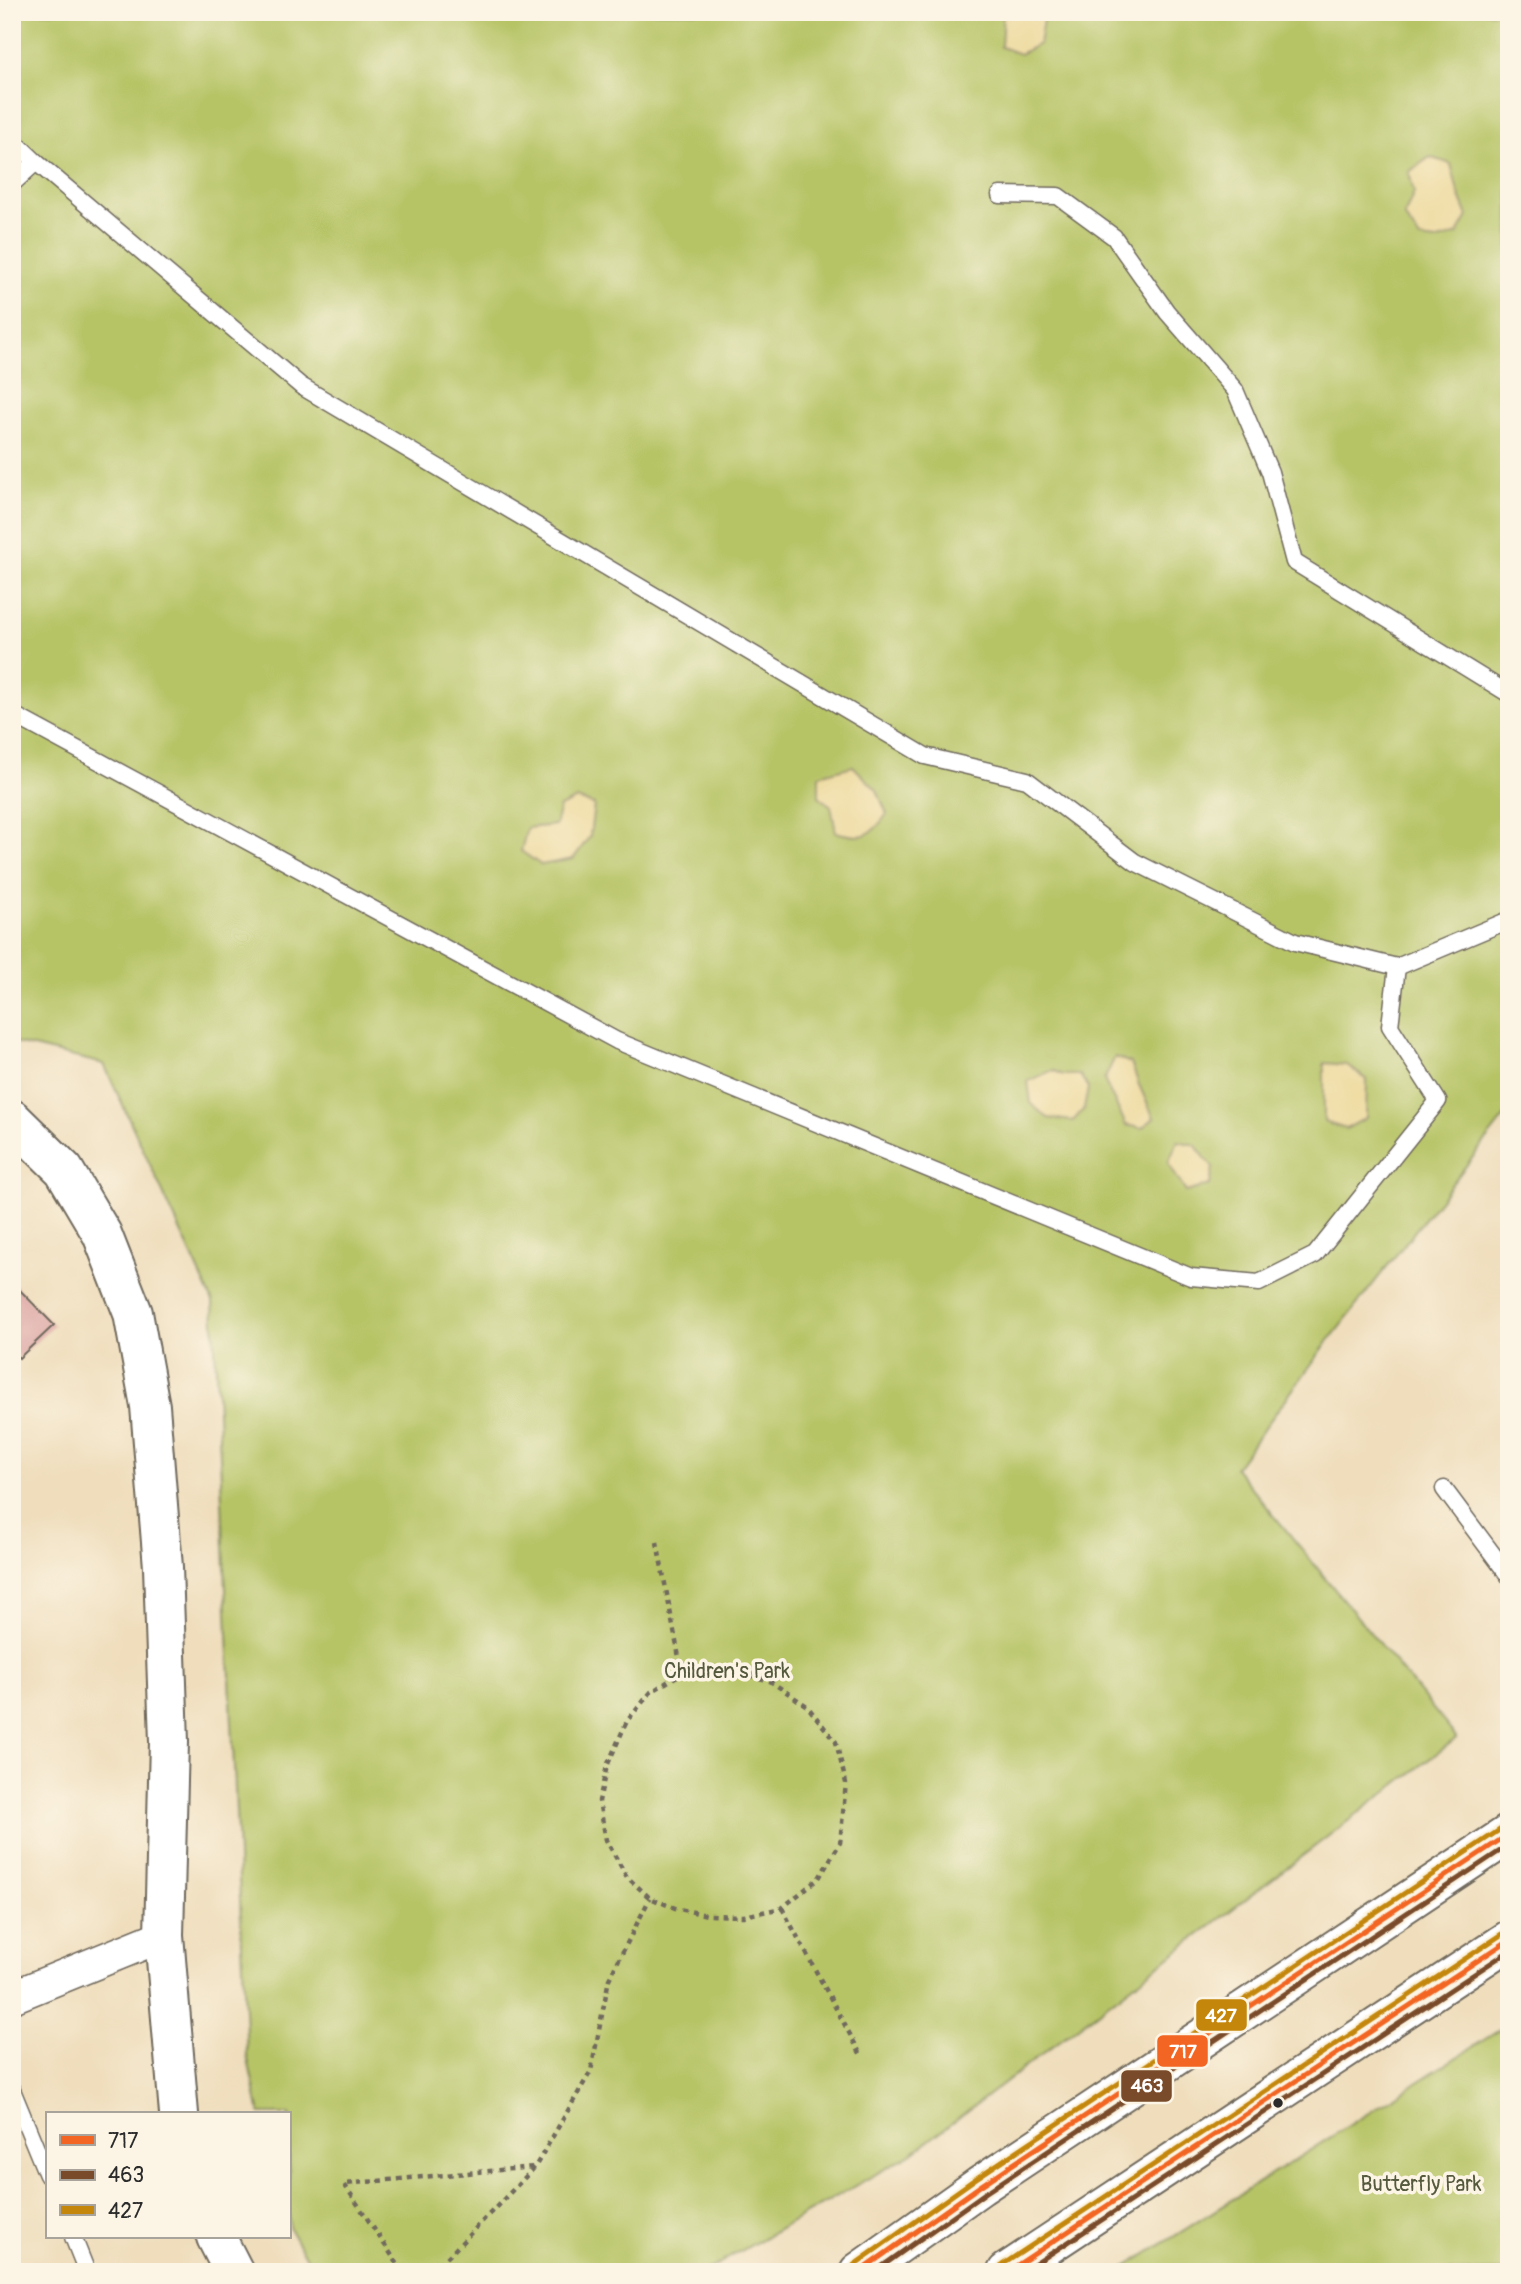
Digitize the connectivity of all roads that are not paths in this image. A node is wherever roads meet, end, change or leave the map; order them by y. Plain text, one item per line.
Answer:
1 (12, 139) edge
2 (36, 162) junction
3 (12, 184) edge
4 (1000, 195) dead end
5 (1509, 694) edge
6 (12, 714) edge
7 (1509, 920) edge
8 (1397, 967) junction
9 (12, 1119) edge
10 (1444, 1489) dead end
11 (1509, 1576) edge
12 (1509, 1834) edge
13 (164, 1935) junction
14 (1509, 1940) edge
15 (12, 1997) edge
16 (12, 2090) edge
17 (178, 2112) edge
18 (46, 2173) edge
19 (73, 2238) edge
20 (217, 2238) edge
21 (87, 2272) edge
22 (234, 2272) edge
23 (859, 2272) edge
24 (1007, 2272) edge

1 - 2 lane
2 - 3 lane
2 - 8 lane
4 - 5 lane
6 - 8 lane
7 - 8 lane
9 - 13 main road
10 - 11 lane
12 - 23 main road
13 - 15 street
13 - 17 main road
14 - 24 main road
16 - 18 lane
19 - 21 lane
20 - 22 main road

